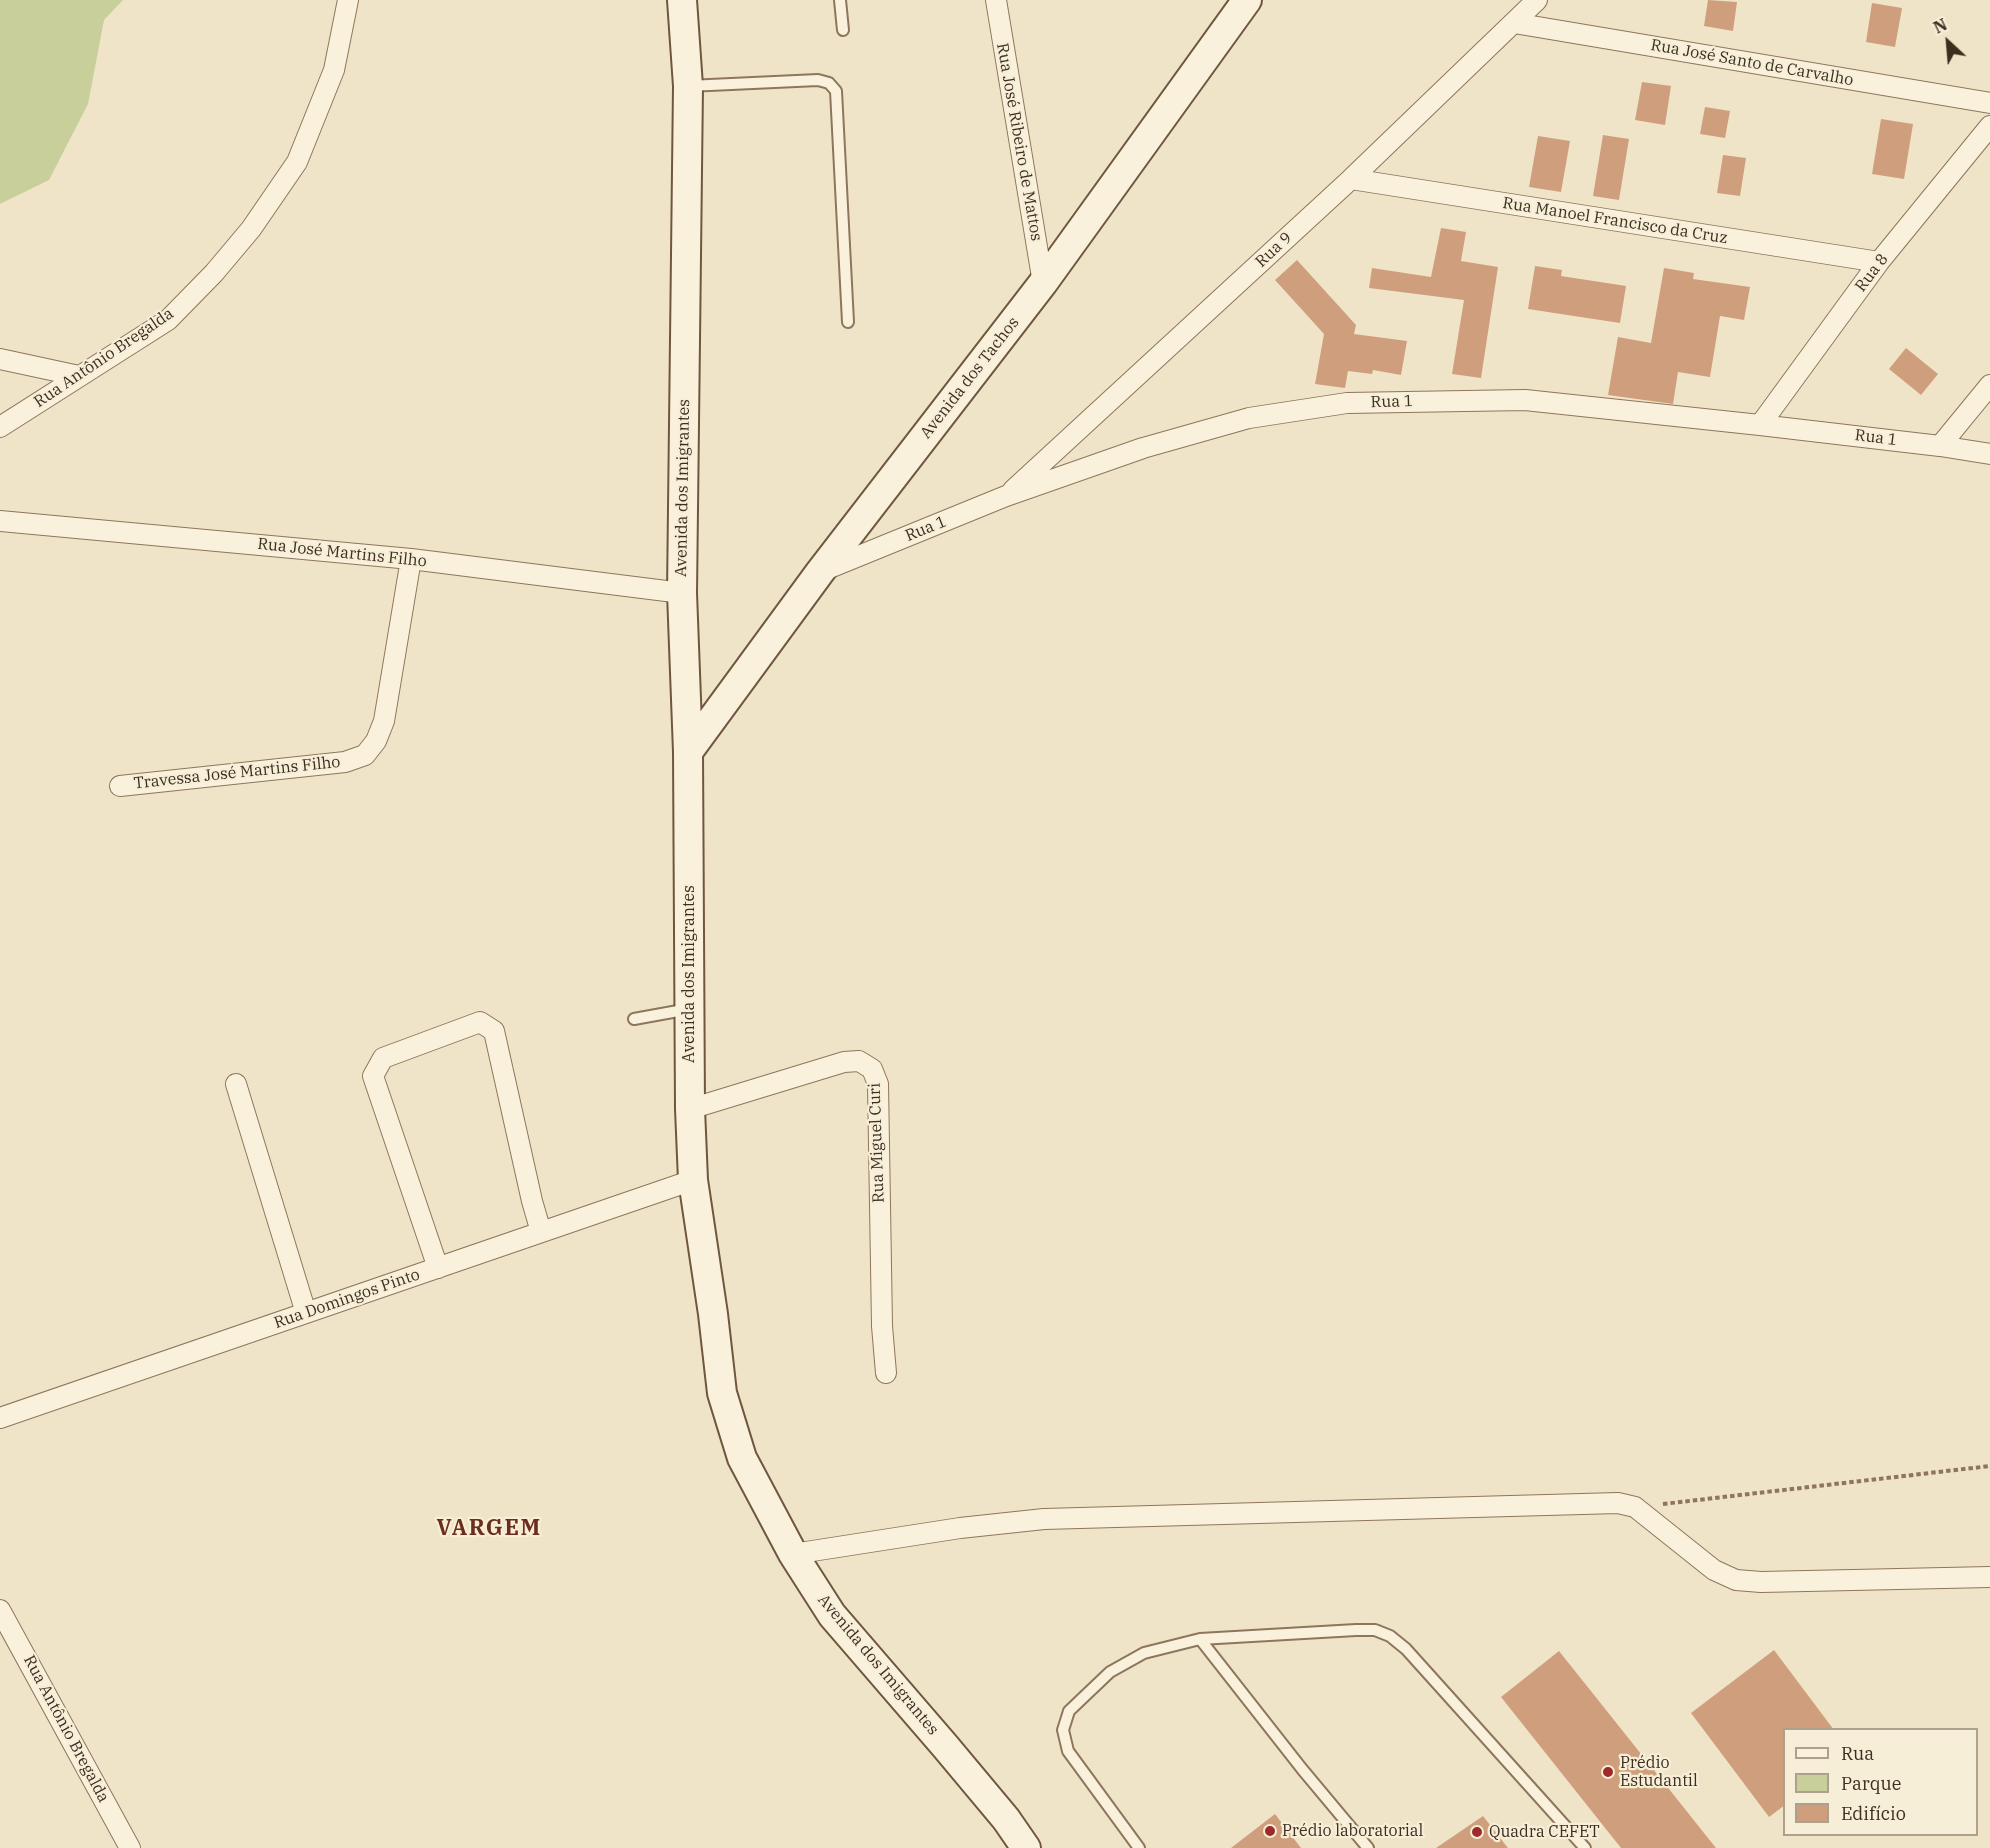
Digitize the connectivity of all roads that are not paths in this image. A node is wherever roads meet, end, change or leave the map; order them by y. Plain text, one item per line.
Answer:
1 (348, 0) edge
2 (682, 0) edge
3 (840, 0) edge
4 (996, 0) edge
5 (1247, 0) edge
6 (1536, 0) edge
7 (1514, 22) junction
8 (843, 30) dead end
9 (688, 86) junction
10 (1990, 103) edge
11 (1990, 126) edge
12 (1351, 179) junction
13 (1879, 262) junction
14 (1043, 283) junction
15 (848, 322) dead end
16 (0, 359) edge
17 (79, 376) junction
18 (1990, 385) edge
19 (1760, 425) junction
20 (0, 427) edge
21 (1940, 446) junction
22 (1990, 454) edge
23 (1006, 496) junction
24 (0, 521) edge
25 (411, 559) junction
26 (820, 572) junction
27 (682, 593) junction
28 (688, 752) junction
29 (120, 786) dead end
30 (689, 1009) junction
31 (634, 1019) dead end
32 (236, 1084) dead end
33 (690, 1109) junction
34 (693, 1180) junction
35 (541, 1232) junction
36 (438, 1268) junction
37 (306, 1313) junction
38 (886, 1373) dead end
39 (0, 1418) edge
40 (793, 1554) junction
41 (1990, 1578) edge
42 (0, 1610) edge
43 (1200, 1639) junction
44 (130, 1848) edge
45 (1026, 1848) edge
46 (1139, 1848) edge
47 (1368, 1848) edge
48 (1585, 1848) edge

1 - 17 street, Rua Antônio Bregalda
2 - 9 street, Avenida dos Imigrantes
3 - 8 lane
4 - 14 street, Rua José Ribeiro de Mattos
5 - 14 street, Avenida dos Tachos
6 - 7 street, Rua 9
7 - 10 street, Rua José Santo de Carvalho
7 - 12 street, Rua 9
9 - 15 lane
9 - 27 street, Avenida dos Imigrantes
11 - 13 street, Rua 8
12 - 13 street, Rua Manoel Francisco da Cruz
12 - 23 street, Rua 9
13 - 19 street, Rua 8
14 - 26 street, Avenida dos Tachos
16 - 17 street
17 - 20 street, Rua Antônio Bregalda
18 - 21 street
19 - 21 street, Rua 1
19 - 23 street, Rua 1
21 - 22 street, Rua 1
23 - 26 street, Rua 1
24 - 25 street, Rua José Martins Filho
25 - 27 street, Rua José Martins Filho
25 - 29 street, Travessa José Martins Filho
26 - 28 street, Avenida dos Tachos
27 - 28 street, Avenida dos Imigrantes
28 - 30 street, Avenida dos Imigrantes
30 - 31 lane
30 - 33 street, Avenida dos Imigrantes
32 - 37 street
33 - 34 street, Avenida dos Imigrantes
33 - 38 street, Rua Miguel Curi
34 - 35 street, Rua Domingos Pinto
34 - 40 street, Avenida dos Imigrantes
35 - 36 street, Rua Domingos Pinto
35 - 36 street
36 - 37 street, Rua Domingos Pinto
37 - 39 street, Rua Domingos Pinto
40 - 41 street
40 - 45 street, Avenida dos Imigrantes
42 - 44 street, Rua Antônio Bregalda
43 - 46 lane
43 - 47 lane
43 - 48 lane

